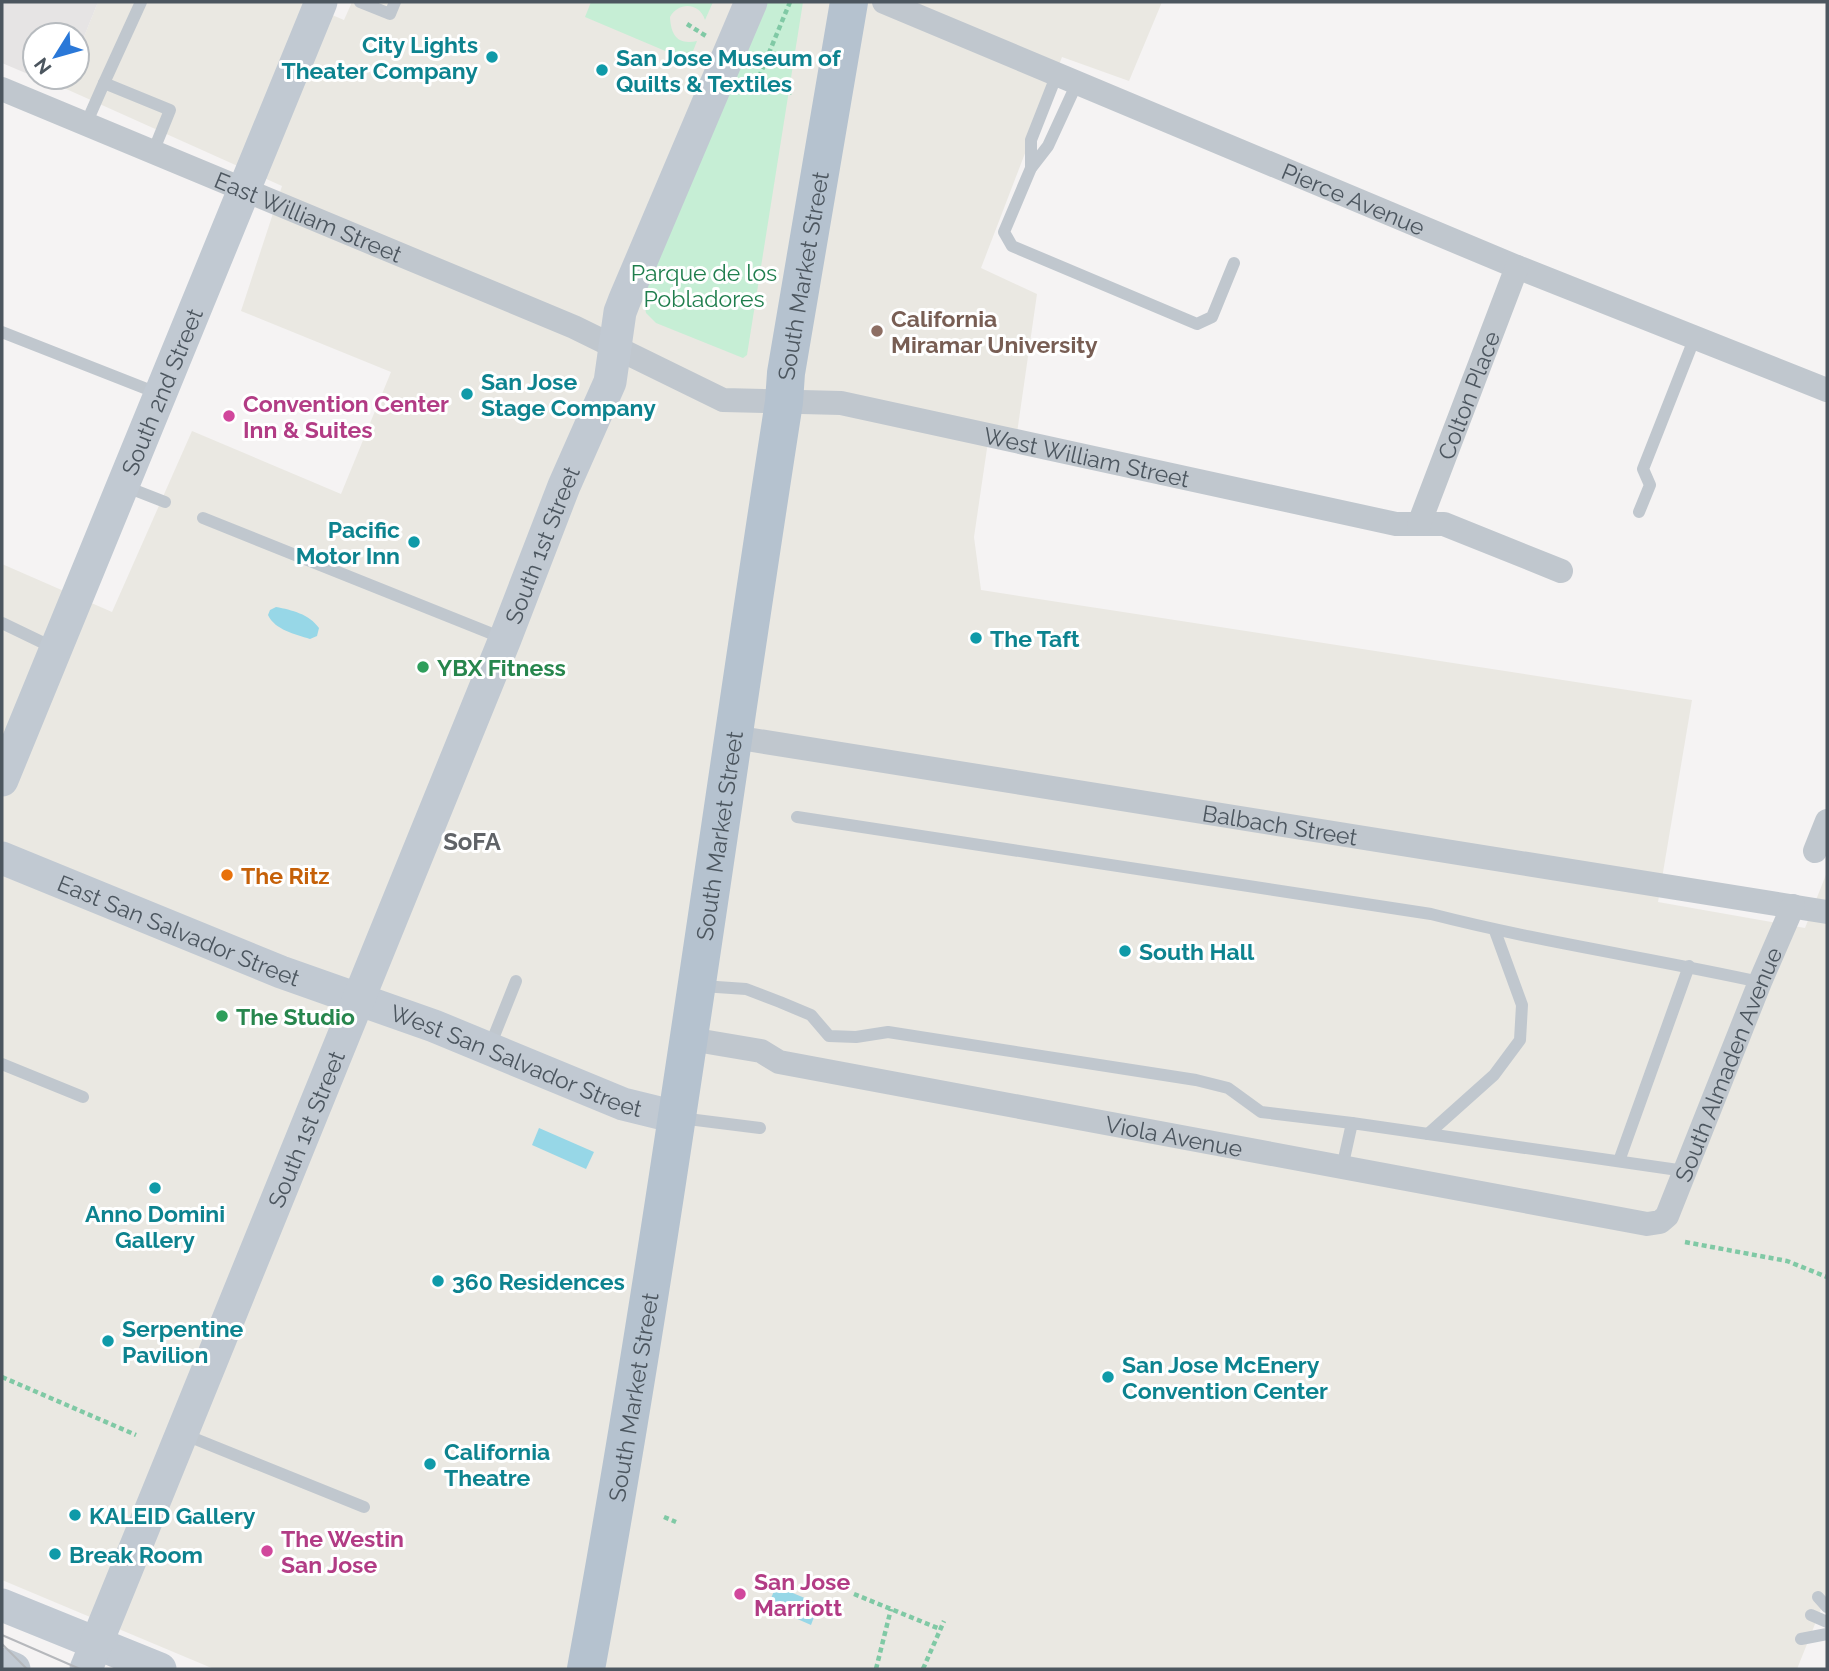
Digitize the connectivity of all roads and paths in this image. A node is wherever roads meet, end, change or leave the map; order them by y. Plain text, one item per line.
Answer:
1 (141, 2) edge
2 (321, 2) edge
3 (360, 2) edge
4 (396, 2) edge
5 (751, 2) edge
6 (790, 2) edge
7 (849, 2) edge
8 (884, 2) edge
9 (687, 24) dead end
10 (706, 36) dead end
11 (747, 71) dead end
12 (759, 77) junction
13 (1067, 79) junction
14 (104, 83) junction
15 (2, 89) edge
16 (792, 93) dead end
17 (86, 124) junction
18 (153, 152) junction
19 (1031, 168) junction
20 (245, 189) junction
21 (1234, 263) dead end
22 (1517, 267) junction
23 (2, 332) edge
24 (1695, 337) junction
25 (615, 347) junction
26 (1827, 390) edge
27 (161, 395) junction
28 (784, 402) junction
29 (124, 486) junction
30 (164, 502) dead end
31 (1639, 512) dead end
32 (203, 518) dead end
33 (1419, 524) junction
34 (1561, 571) dead end
35 (2, 623) edge
36 (505, 639) junction
37 (56, 649) junction
38 (734, 737) junction
39 (2, 780) edge
40 (797, 817) dead end
41 (1827, 821) edge
42 (1815, 851) dead end
43 (2, 858) edge
44 (1793, 906) junction
45 (1827, 912) edge
46 (1495, 931) junction
47 (1689, 966) junction
48 (516, 981) dead end
49 (1760, 982) junction
50 (698, 986) junction
51 (358, 999) junction
52 (690, 1039) junction
53 (489, 1049) junction
54 (2, 1064) edge
55 (83, 1097) dead end
56 (676, 1117) junction
57 (1352, 1123) junction
58 (760, 1129) dead end
59 (1428, 1134) junction
60 (1619, 1161) junction
61 (1342, 1168) junction
62 (1685, 1171) junction
63 (1660, 1222) joint
64 (1685, 1242) dead end
65 (1827, 1277) edge
66 (2, 1377) edge
67 (181, 1433) junction
68 (136, 1436) dead end
69 (364, 1507) dead end
70 (664, 1517) dead end
71 (676, 1522) dead end
72 (854, 1594) dead end
73 (2, 1605) edge
74 (891, 1609) junction
75 (1811, 1615) dead end
76 (944, 1621) dead end
77 (1827, 1622) edge
78 (940, 1629) junction
79 (1827, 1634) edge
80 (1801, 1639) dead end
81 (92, 1657) edge
82 (2, 1664) edge
83 (14, 1669) edge
84 (160, 1669) edge
85 (586, 1669) edge
86 (876, 1669) edge
87 (923, 1669) edge

1 - 14 lane
2 - 20 street, South 2nd Street
3 - 4 lane
5 - 25 street, South 1st Street
6 - 12 path
7 - 28 main road, South Market Street
8 - 13 street, Pierce Avenue
9 - 10 path
11 - 12 path
12 - 16 path
13 - 19 lane
13 - 19 lane
13 - 22 street, Pierce Avenue
14 - 17 lane
14 - 18 lane
15 - 17 street, East William Street
17 - 18 street, East William Street
18 - 20 street, East William Street
19 - 21 lane
20 - 25 street, East William Street
20 - 27 street, South 2nd Street
22 - 24 street, Pierce Avenue
22 - 33 street, Colton Place
23 - 27 lane
24 - 26 street, Pierce Avenue
24 - 31 lane
25 - 28 street, West William Street
25 - 36 street, South 1st Street
27 - 29 street, South 2nd Street
28 - 33 street, West William Street
28 - 38 main road, South Market Street
29 - 30 lane
29 - 37 street, South 2nd Street
32 - 36 lane
33 - 34 street, West William Street
35 - 37 lane
36 - 51 street, South 1st Street
37 - 39 street, South 2nd Street
38 - 44 street, Balbach Street
38 - 50 main road, South Market Street
40 - 46 lane
41 - 42 street
43 - 51 street, East San Salvador Street
44 - 45 street, Balbach Street
44 - 49 street, South Almaden Avenue
46 - 47 lane
46 - 59 lane
47 - 49 lane
47 - 60 lane
48 - 53 lane
49 - 62 street, South Almaden Avenue
50 - 52 main road, South Market Street
50 - 57 lane
51 - 53 street, West San Salvador Street
51 - 67 street, South 1st Street
52 - 56 main road, South Market Street
52 - 61 street, Viola Avenue
53 - 56 street, West San Salvador Street
54 - 55 lane
56 - 58 lane
56 - 85 main road, South Market Street
57 - 59 lane
57 - 61 lane
59 - 60 lane
60 - 62 lane
61 - 63 street, Viola Avenue
62 - 63 street, South Almaden Avenue
64 - 65 path
66 - 68 path
67 - 69 lane
67 - 81 street, South 1st Street
70 - 71 path
72 - 74 path
73 - 81 street
74 - 78 path
74 - 86 path
75 - 77 lane
76 - 78 path
78 - 87 path
79 - 80 lane
81 - 84 street
82 - 83 street

